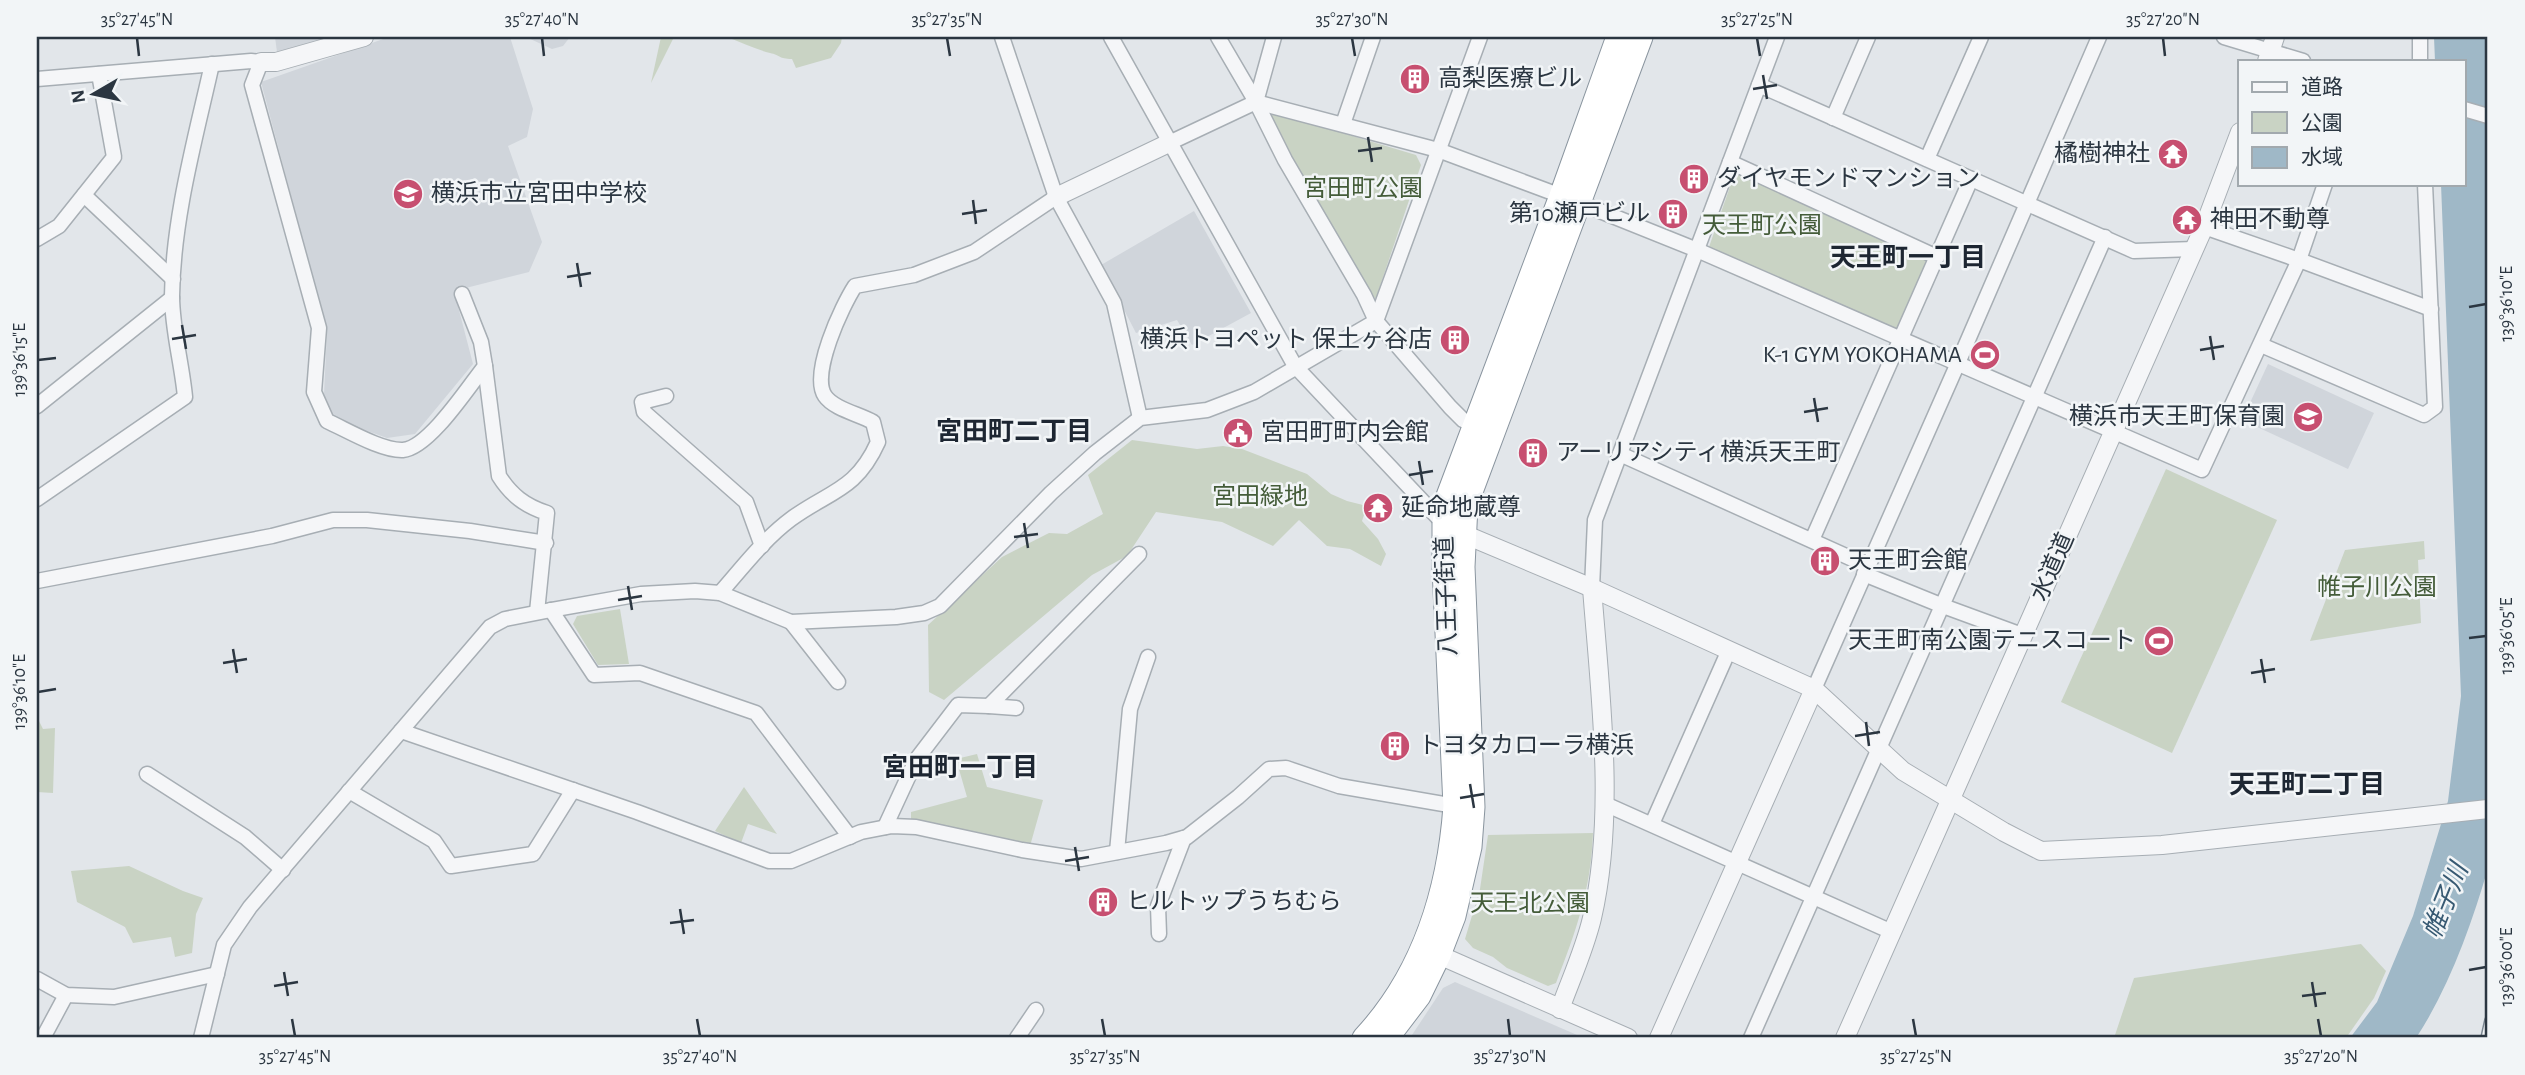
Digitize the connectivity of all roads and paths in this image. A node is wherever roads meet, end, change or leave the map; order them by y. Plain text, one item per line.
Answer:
1 (364, 37) edge
2 (1002, 37) edge
3 (1111, 37) edge
4 (1217, 37) edge
5 (1274, 37) edge
6 (1373, 37) edge
7 (1480, 37) edge
8 (1618, 37) edge
9 (1641, 37) edge
10 (1777, 37) edge
11 (1868, 37) edge
12 (1981, 37) edge
13 (2099, 37) edge
14 (2224, 37) edge
15 (2420, 37) edge
16 (2271, 50) edge
17 (2300, 60) edge
18 (2420, 60) edge
19 (261, 62) junction
20 (212, 64) junction
21 (99, 74) junction
22 (37, 79) edge
23 (1759, 85) junction
24 (1256, 102) junction
25 (2466, 110) edge
26 (2488, 116) edge
27 (1833, 118) junction
28 (1343, 124) junction
29 (2238, 137) edge
30 (1169, 143) junction
31 (1438, 150) junction
32 (1927, 159) junction
33 (1730, 162) junction
34 (1971, 179) junction
35 (2324, 186) edge
36 (2425, 186) edge
37 (84, 195) junction
38 (1056, 197) junction
39 (1571, 199) junction
40 (2026, 204) junction
41 (2204, 228) junction
42 (2105, 237) junction
43 (37, 239) edge
44 (2194, 249) junction
45 (1697, 250) junction
46 (1937, 257) junction
47 (2299, 260) junction
48 (173, 279) junction
49 (462, 294) dead end
50 (172, 298) junction
51 (2431, 309) junction
52 (1376, 321) junction
53 (1901, 338) junction
54 (2261, 345) junction
55 (1958, 363) junction
56 (485, 366) junction
57 (1295, 366) junction
58 (666, 396) dead end
59 (2035, 396) junction
60 (37, 407) edge
61 (1140, 418) junction
62 (1475, 426) junction
63 (2114, 430) junction
64 (1620, 454) junction
65 (37, 499) edge
66 (1444, 524) junction
67 (1465, 535) junction
68 (1812, 540) junction
69 (546, 543) junction
70 (762, 546) junction
71 (1139, 554) dead end
72 (1866, 570) junction
73 (37, 581) edge
74 (1592, 588) junction
75 (720, 593) junction
76 (1943, 606) junction
77 (544, 611) junction
78 (791, 622) junction
79 (2022, 635) junction
80 (1729, 650) junction
81 (1148, 657) dead end
82 (838, 682) dead end
83 (1814, 689) junction
84 (989, 706) junction
85 (1016, 708) dead end
86 (401, 731) junction
87 (1880, 750) junction
88 (147, 774) dead end
89 (573, 790) junction
90 (349, 791) junction
91 (1951, 800) junction
92 (1605, 804) junction
93 (1455, 806) junction
94 (2488, 809) edge
95 (1652, 824) junction
96 (885, 827) junction
97 (850, 837) junction
98 (1184, 838) junction
99 (1117, 852) junction
100 (1737, 862) junction
101 (283, 870) junction
102 (1814, 897) junction
103 (1892, 932) junction
104 (1159, 934) dead end
105 (1439, 955) junction
106 (217, 974) junction
107 (37, 979) edge
108 (66, 995) junction
109 (1560, 1009) junction
110 (1036, 1010) dead end
111 (44, 1036) dead end
112 (201, 1038) edge
113 (1017, 1038) edge
114 (1364, 1038) edge
115 (1387, 1038) edge
116 (1628, 1038) edge
117 (1659, 1038) edge
118 (1751, 1038) edge
119 (1845, 1038) edge

1 - 19 street
2 - 38 street
3 - 30 street
4 - 24 street
5 - 24 street
6 - 28 street
7 - 31 street
8 - 39 highway, 八王子街道
9 - 39 highway, 八王子街道
10 - 23 street
11 - 27 street
12 - 32 street
13 - 40 street
14 - 16 street
15 - 18 street
16 - 17 street
19 - 20 street
19 - 56 street
20 - 21 street
20 - 48 street
21 - 22 street
21 - 37 street
23 - 27 street
23 - 33 street
24 - 28 street
24 - 30 street
24 - 52 street
25 - 26 street
27 - 32 street
28 - 31 street
29 - 41 street, 水道道
30 - 38 street
30 - 57 street
31 - 39 street
31 - 52 street
32 - 34 street
33 - 45 street
33 - 46 street
34 - 40 street
34 - 46 street
35 - 47 street
36 - 51 street
37 - 43 street
37 - 48 street
38 - 61 street
38 - 70 street
39 - 45 street
39 - 62 highway, 八王子街道
39 - 67 highway, 八王子街道
40 - 42 street
40 - 55 street
41 - 44 street, 水道道
41 - 47 street
42 - 44 street
42 - 59 street
44 - 63 street, 水道道
45 - 53 street
45 - 64 street
46 - 53 street
47 - 51 street
47 - 54 street
48 - 50 street
49 - 56 street
50 - 60 street
50 - 65 street
51 - 54 street
52 - 57 street
52 - 62 street
53 - 55 street
53 - 68 street
54 - 63 street
55 - 59 street
55 - 72 street
56 - 69 street
57 - 61 street
57 - 66 street
58 - 70 street
59 - 63 street
59 - 76 street
61 - 78 street
62 - 66 highway, 八王子街道
63 - 79 street, 水道道
64 - 68 street
64 - 74 street
66 - 67 street
66 - 93 highway, 八王子街道
67 - 74 street
67 - 105 highway, 八王子街道
68 - 72 street
69 - 73 street
69 - 77 street
70 - 75 street
71 - 84 street
72 - 76 street
72 - 83 street
74 - 80 street
74 - 92 street
75 - 77 street
75 - 78 street
76 - 79 street
76 - 87 street
77 - 86 street
77 - 97 street
78 - 82 street
79 - 91 street, 水道道
80 - 83 street
80 - 95 street
81 - 99 street
83 - 87 street
83 - 100 street
84 - 85 street
84 - 96 street
86 - 89 street
86 - 90 street
87 - 91 street
87 - 102 street
88 - 101 street
89 - 90 street
89 - 97 street
90 - 101 street
91 - 94 street
91 - 103 street, 水道道
92 - 95 street
92 - 109 street
93 - 98 street
93 - 114 highway, 八王子街道
95 - 100 street
96 - 97 street
96 - 99 street
98 - 99 street
98 - 104 street
100 - 102 street
100 - 117 street
101 - 106 street
102 - 103 street
102 - 118 street
103 - 119 street, 水道道
105 - 109 street
105 - 115 highway, 八王子街道
106 - 108 street
106 - 112 street
107 - 108 street
108 - 111 street
109 - 116 street
110 - 113 street

